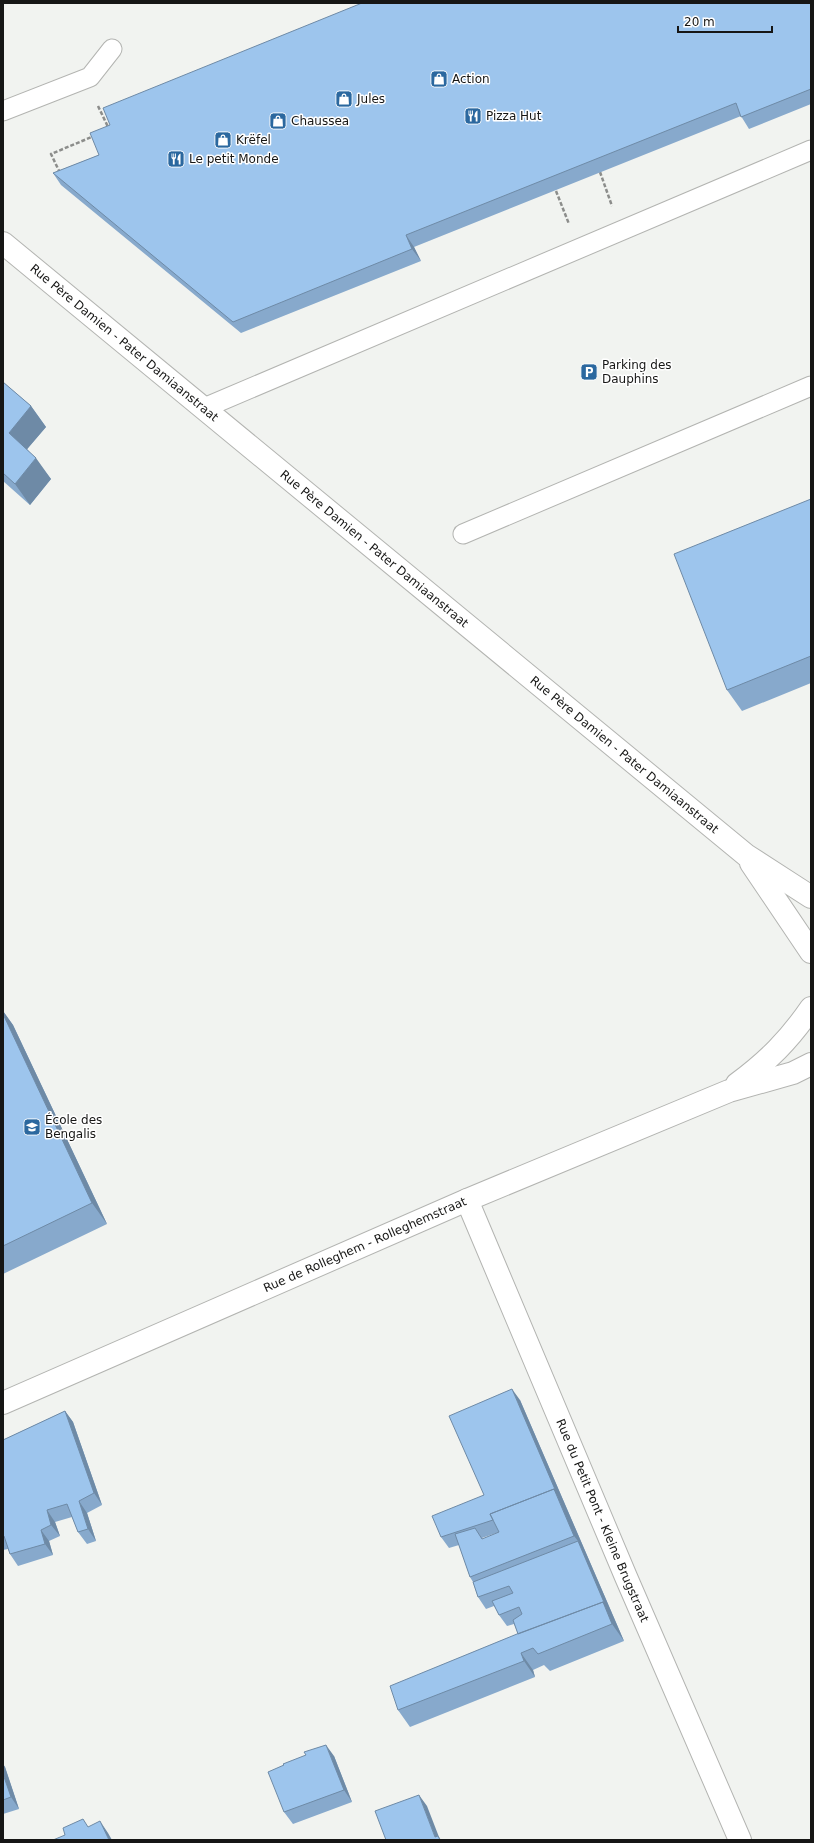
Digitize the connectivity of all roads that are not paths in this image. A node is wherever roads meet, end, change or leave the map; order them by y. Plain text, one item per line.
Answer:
1 (112, 49) dead end
2 (3, 111) edge
3 (811, 150) edge
4 (3, 243) edge
5 (811, 386) edge
6 (204, 408) junction
7 (463, 534) dead end
8 (746, 855) junction
9 (811, 897) edge
10 (811, 952) edge
11 (811, 1008) edge
12 (811, 1064) edge
13 (728, 1091) junction
14 (467, 1200) junction
15 (3, 1403) edge
16 (740, 1840) edge

1 - 2 lane
3 - 6 lane
4 - 6 street, Rue Père Damien - Pater Damiaanstraat
5 - 7 lane
6 - 8 street, Rue Père Damien - Pater Damiaanstraat
8 - 9 street, Rue Père Damien - Pater Damiaanstraat
8 - 10 street, Rue Père Damien - Pater Damiaanstraat
11 - 13 street, Rue de Rolleghem - Rolleghemstraat
12 - 13 street, Rue de Rolleghem - Rolleghemstraat
13 - 14 street, Rue de Rolleghem - Rolleghemstraat
14 - 15 street, Rue de Rolleghem - Rolleghemstraat
14 - 16 street, Rue du Petit Pont - Kleine Brugstraat

